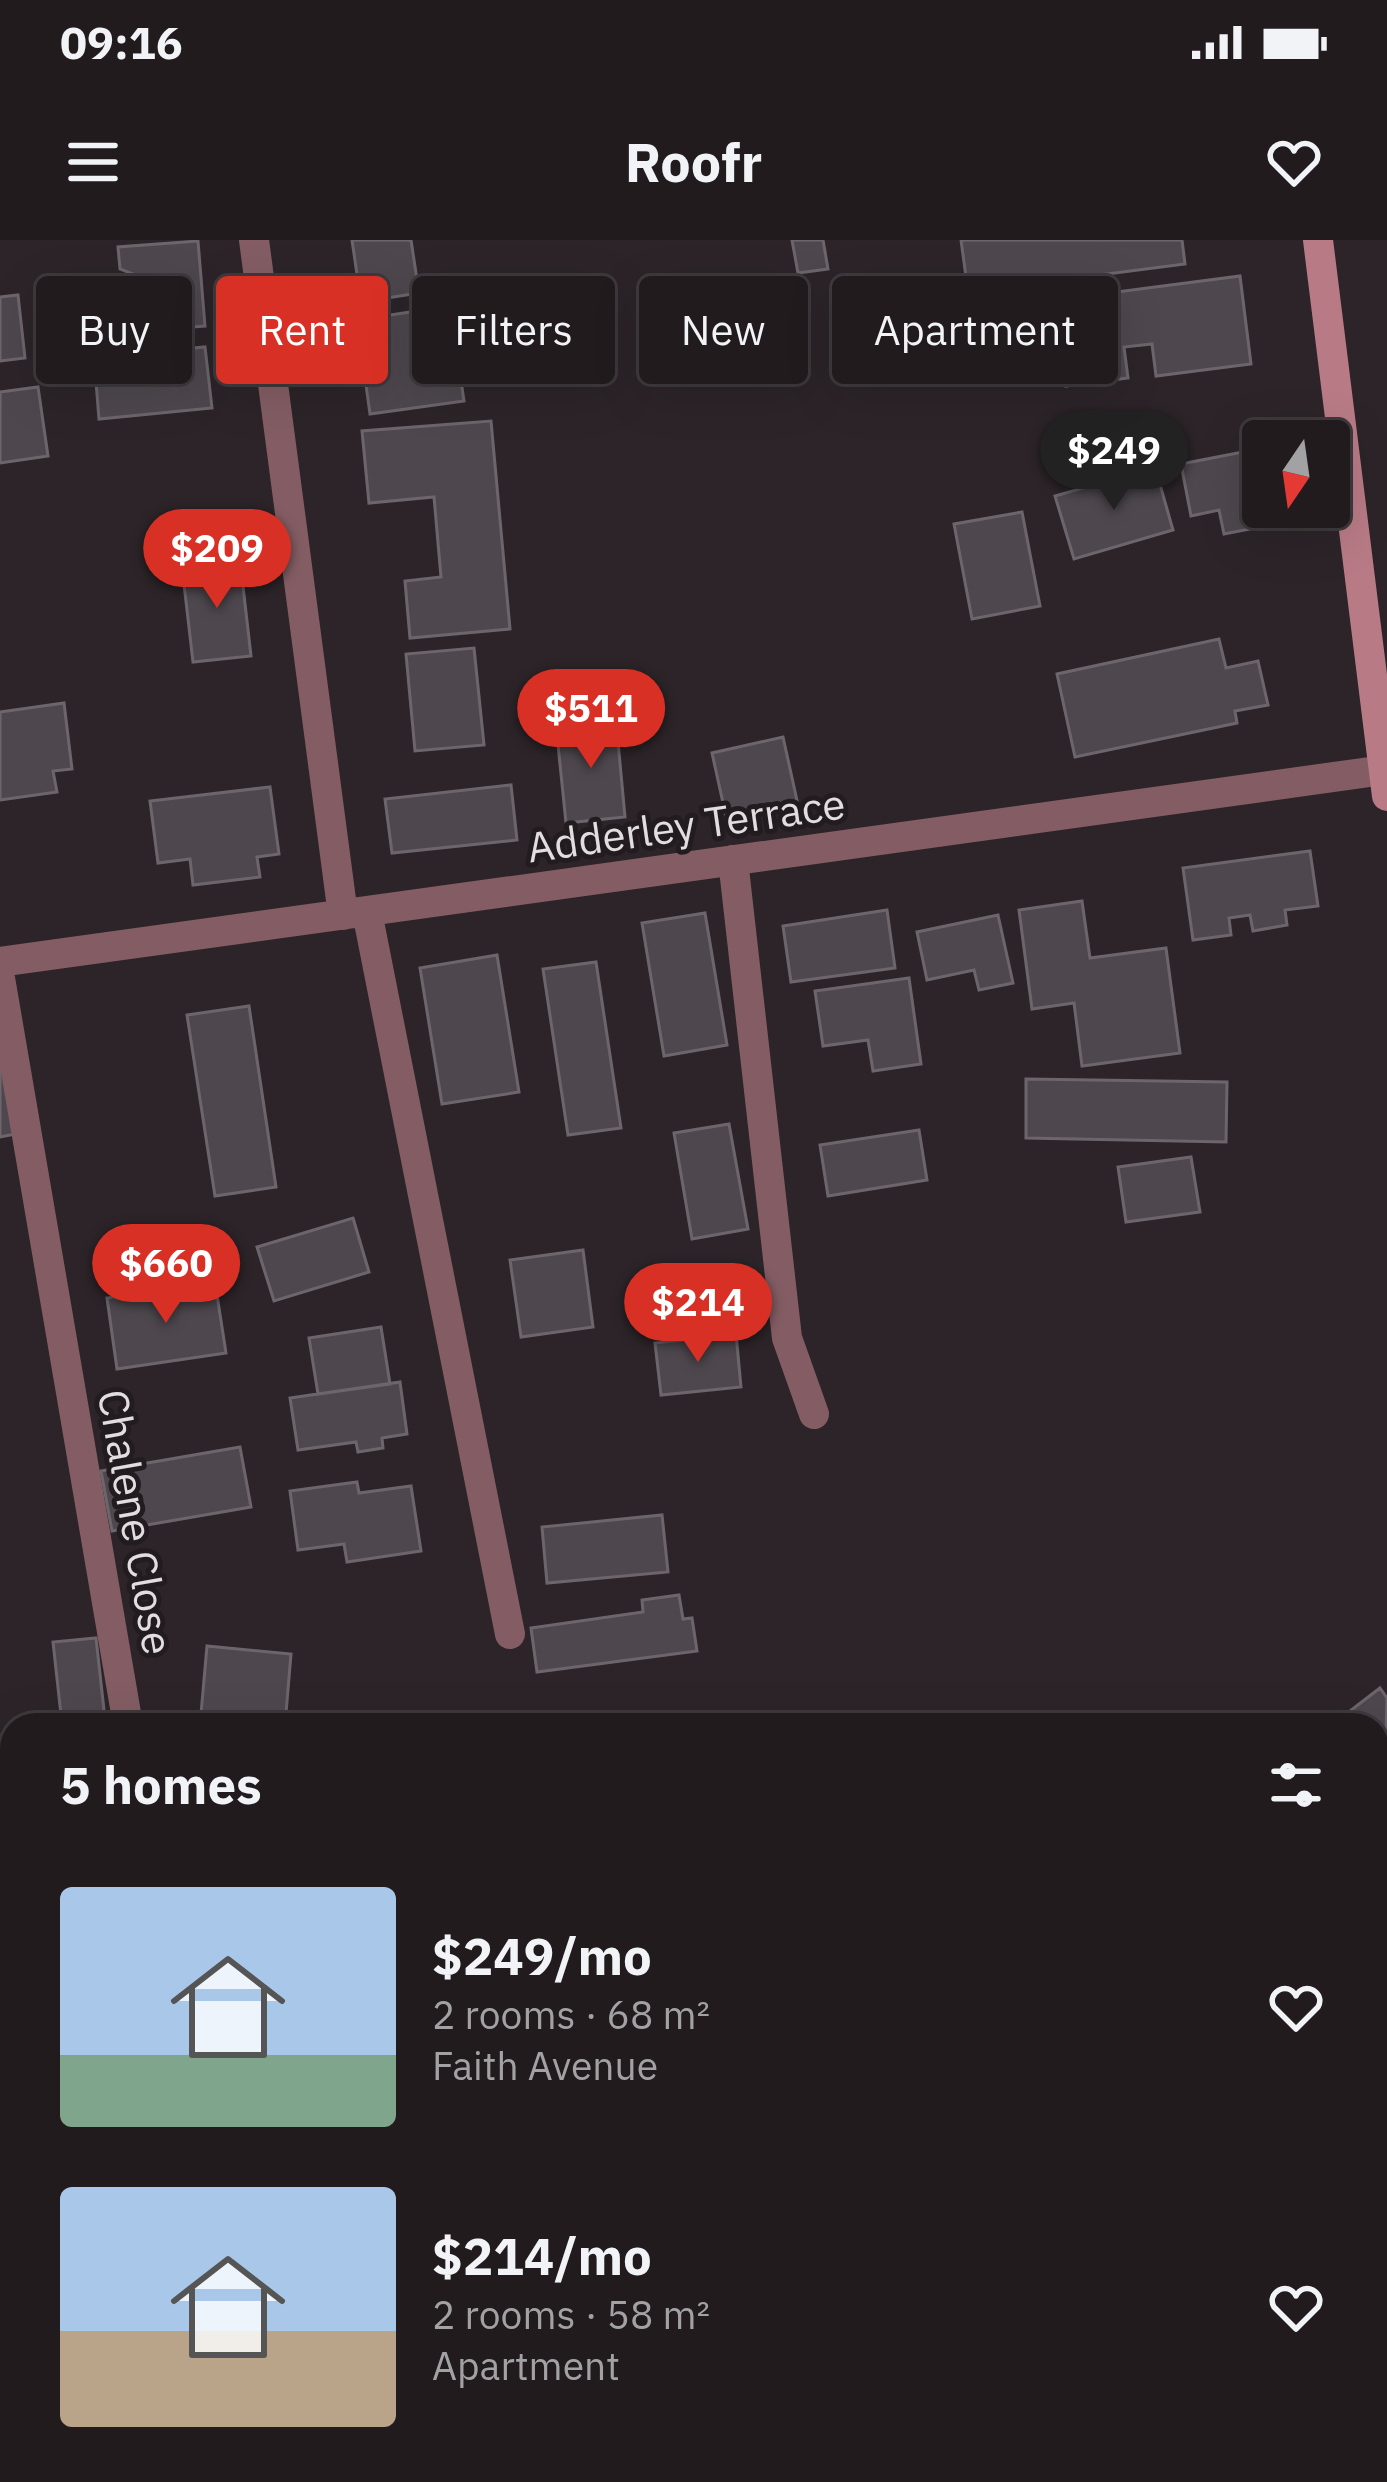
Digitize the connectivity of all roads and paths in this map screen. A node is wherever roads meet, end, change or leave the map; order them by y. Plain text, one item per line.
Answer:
1 (254, 240) edge
2 (1318, 240) edge
3 (1385, 783) edge
4 (733, 860) junction
5 (355, 913) junction
6 (0, 962) edge
7 (0, 978) edge
8 (814, 1414) dead end
9 (510, 1634) dead end
10 (126, 1713) edge

1 - 5 street
2 - 3 street
3 - 4 street, Adderley Terrace
4 - 5 street, Adderley Terrace
4 - 8 street
5 - 6 street, Adderley Terrace
5 - 9 street
7 - 10 street, Chalene Close

